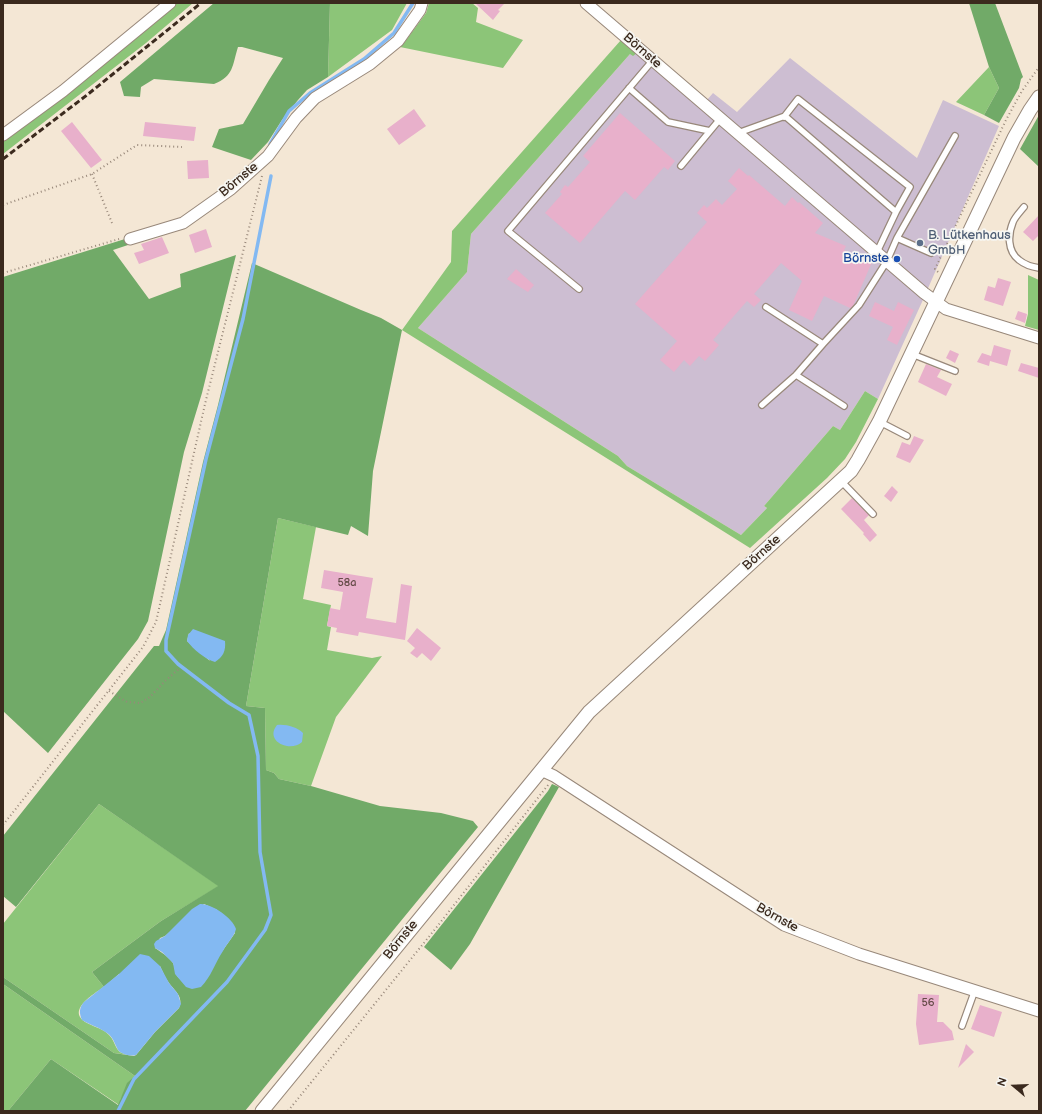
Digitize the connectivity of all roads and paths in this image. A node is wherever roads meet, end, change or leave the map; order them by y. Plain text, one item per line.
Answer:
1 (170, 3) edge
2 (422, 3) edge
3 (586, 3) edge
4 (653, 60) junction
5 (1039, 67) edge
6 (629, 88) junction
7 (1039, 97) edge
8 (784, 117) junction
9 (720, 119) junction
10 (710, 131) junction
11 (737, 133) junction
12 (3, 135) edge
13 (955, 136) dead end
14 (182, 147) dead end
15 (681, 166) dead end
16 (92, 174) junction
17 (262, 174) dead end
18 (3, 205) edge
19 (1024, 207) dead end
20 (896, 212) junction
21 (112, 223) dead end
22 (897, 238) junction
23 (130, 239) joint
24 (877, 252) junction
25 (931, 254) dead end
26 (887, 261) junction
27 (1039, 268) edge
28 (935, 269) dead end
29 (3, 273) edge
30 (579, 289) dead end
31 (936, 301) junction
32 (766, 307) dead end
33 (1039, 338) edge
34 (823, 344) junction
35 (912, 354) junction
36 (955, 371) dead end
37 (796, 375) junction
38 (762, 405) dead end
39 (844, 406) dead end
40 (879, 422) junction
41 (908, 436) dead end
42 (841, 481) junction
43 (873, 514) dead end
44 (179, 668) dead end
45 (109, 690) junction
46 (541, 770) junction
47 (554, 776) junction
48 (3, 825) edge
49 (975, 990) junction
50 (1039, 1011) edge
51 (962, 1026) dead end
52 (262, 1111) edge
53 (288, 1111) edge

1 - 12 street
2 - 23 street, Börnste
3 - 4 street, Börnste
4 - 6 lane
4 - 9 street, Börnste
5 - 28 path
6 - 10 lane
6 - 30 lane
7 - 31 street, Börnste
8 - 11 lane
8 - 20 lane
8 - 20 lane
9 - 10 lane
9 - 11 street, Börnste
10 - 15 lane
11 - 24 street, Börnste
13 - 22 lane
14 - 16 path
16 - 18 path
16 - 21 path
17 - 45 path
19 - 27 lane
20 - 24 lane
22 - 25 lane
22 - 26 lane
23 - 29 path
24 - 26 street, Börnste
26 - 31 street, Börnste
26 - 34 lane
31 - 33 street, Börnste
31 - 35 street, Börnste
32 - 34 lane
34 - 37 lane
35 - 36 lane
35 - 40 street, Börnste
37 - 38 lane
37 - 39 lane
40 - 41 lane
40 - 42 street, Börnste
42 - 43 lane
42 - 46 street, Börnste
44 - 45 path
45 - 48 path
46 - 47 street, Börnste
46 - 52 street, Börnste
47 - 49 street, Börnste
47 - 53 path
49 - 50 street, Börnste
49 - 51 lane

